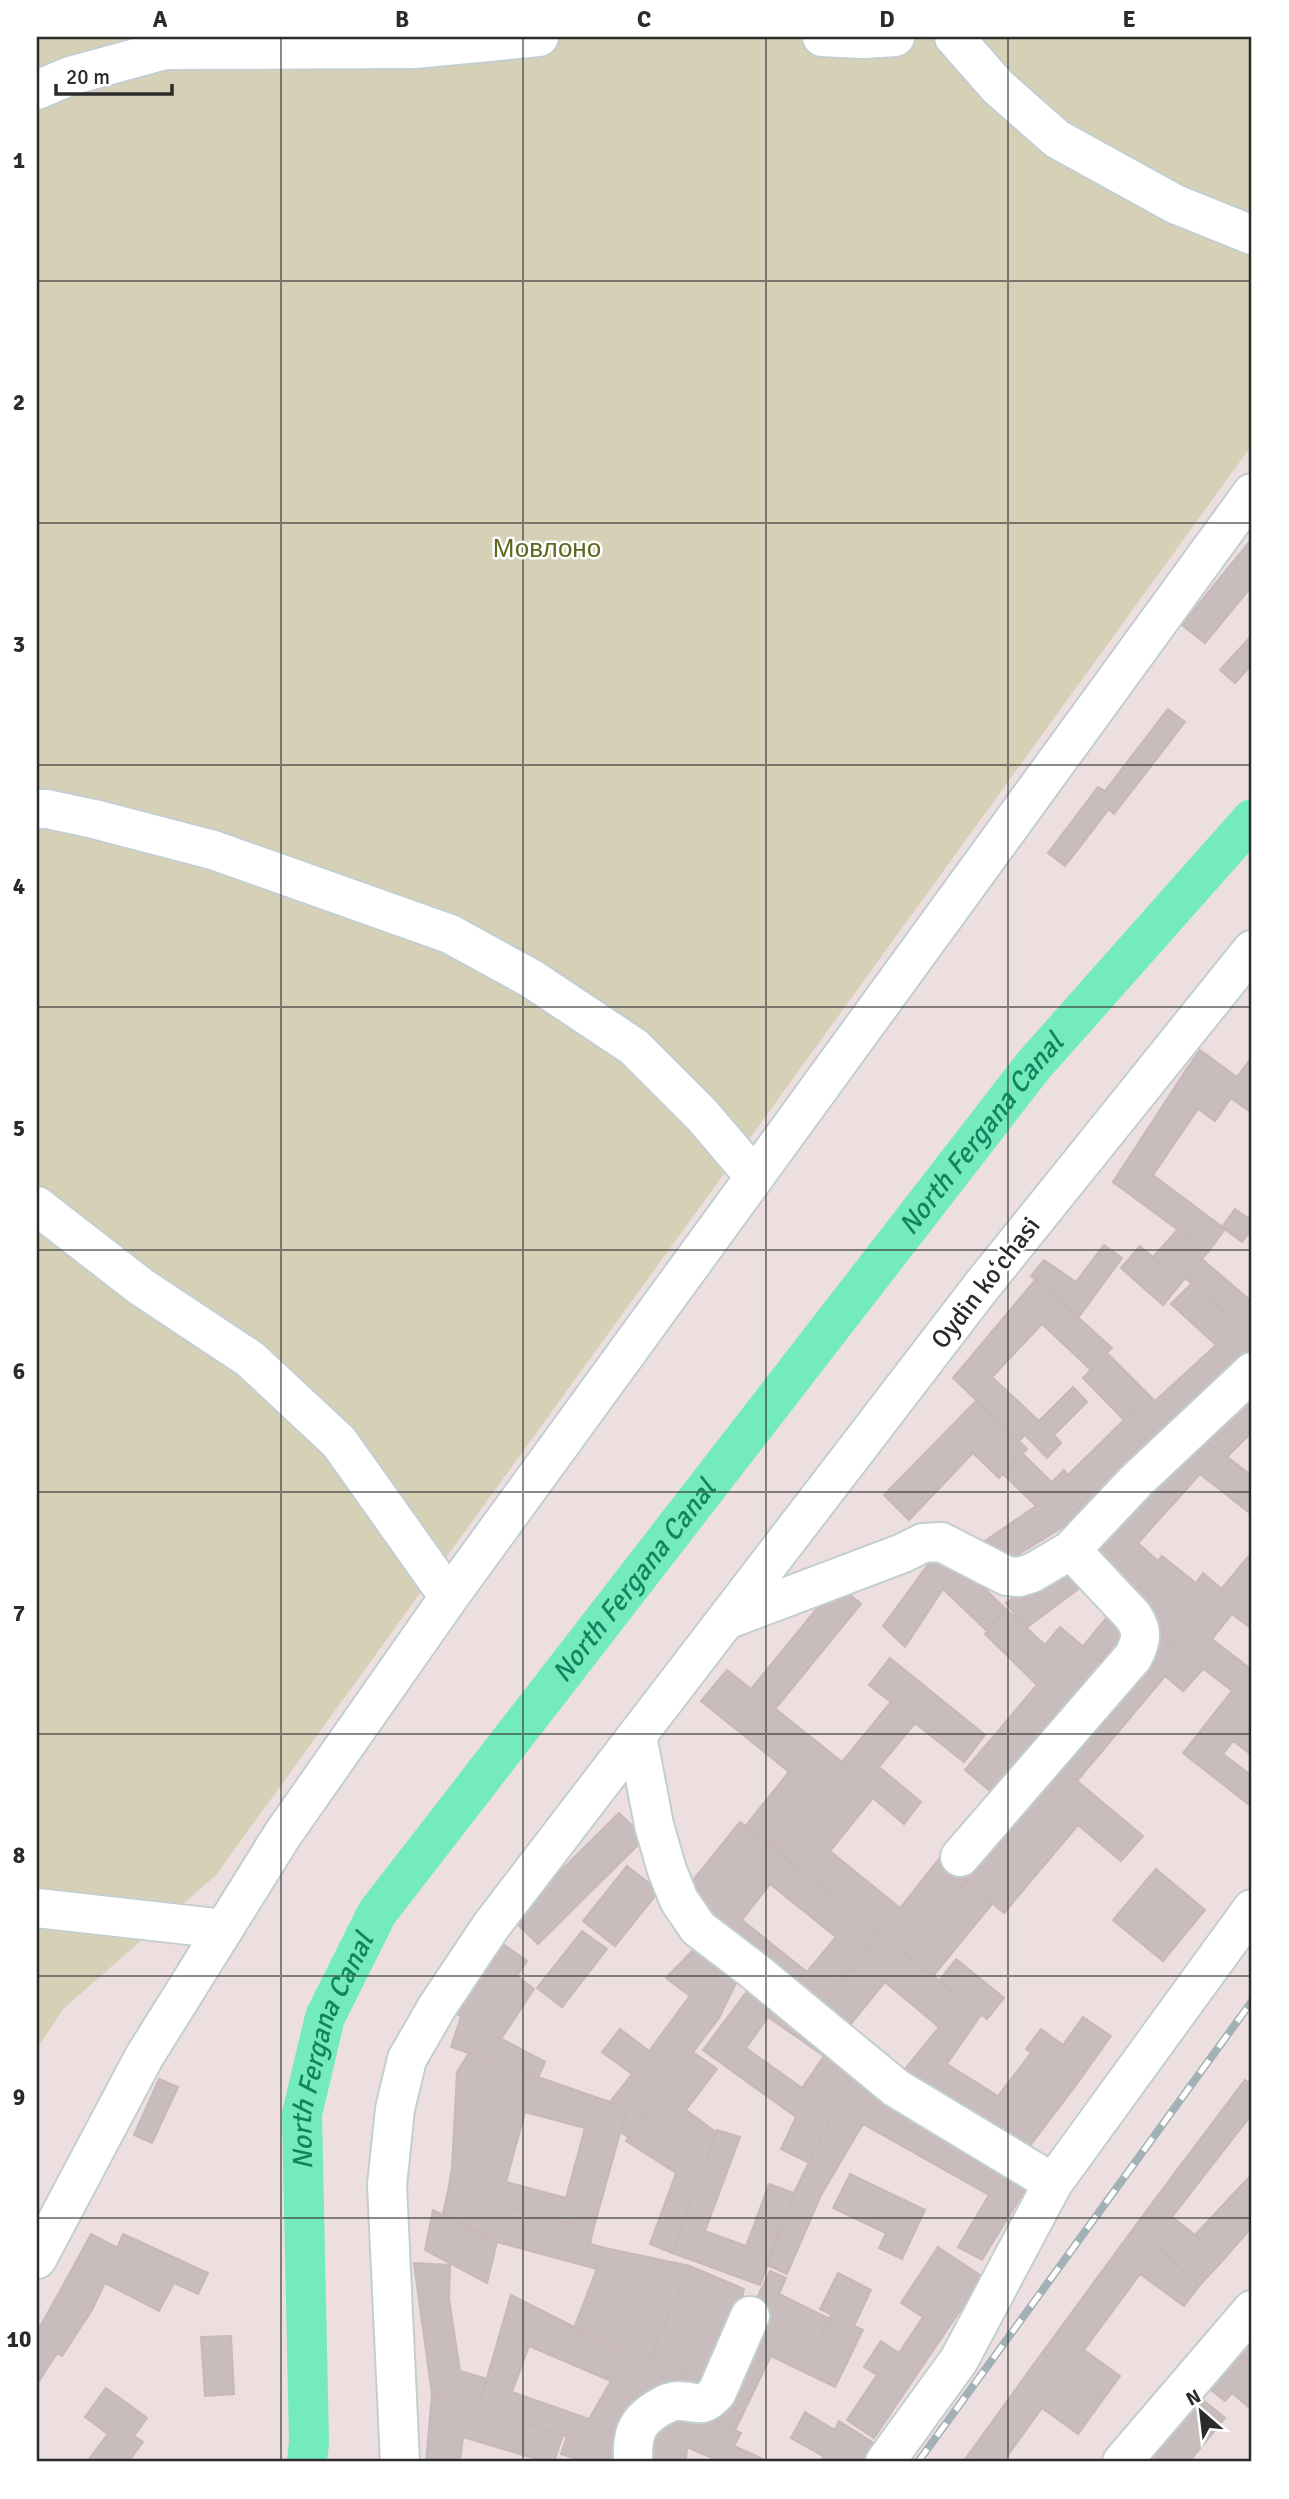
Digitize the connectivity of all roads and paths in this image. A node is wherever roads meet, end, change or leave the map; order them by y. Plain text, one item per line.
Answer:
1 (539, 37) edge
2 (822, 37) edge
3 (895, 37) edge
4 (954, 37) edge
5 (37, 90) edge
6 (1252, 235) edge
7 (1252, 493) edge
8 (37, 809) edge
9 (1252, 950) edge
10 (754, 1176) junction
11 (37, 1206) edge
12 (1252, 1372) edge
13 (1071, 1550) junction
14 (449, 1597) junction
15 (726, 1620) junction
16 (637, 1737) junction
17 (960, 1857) dead end
18 (37, 1908) edge
19 (1252, 1909) edge
20 (224, 1929) junction
21 (1053, 2183) junction
22 (37, 2259) edge
23 (1252, 2310) edge
24 (751, 2316) dead end
25 (400, 2462) edge
26 (633, 2462) edge
27 (885, 2462) edge
28 (1122, 2462) edge

1 - 5 street
2 - 3 street
4 - 6 street
7 - 10 street
8 - 10 street
9 - 15 street, Oydin koʻchasi
10 - 14 street
11 - 14 street
12 - 13 street
13 - 15 street
13 - 17 street
14 - 20 street
15 - 16 street, Oydin koʻchasi
16 - 21 street
16 - 25 street, Oydin koʻchasi
18 - 20 street
19 - 21 street
20 - 22 street
21 - 27 street
23 - 28 street
24 - 26 street

